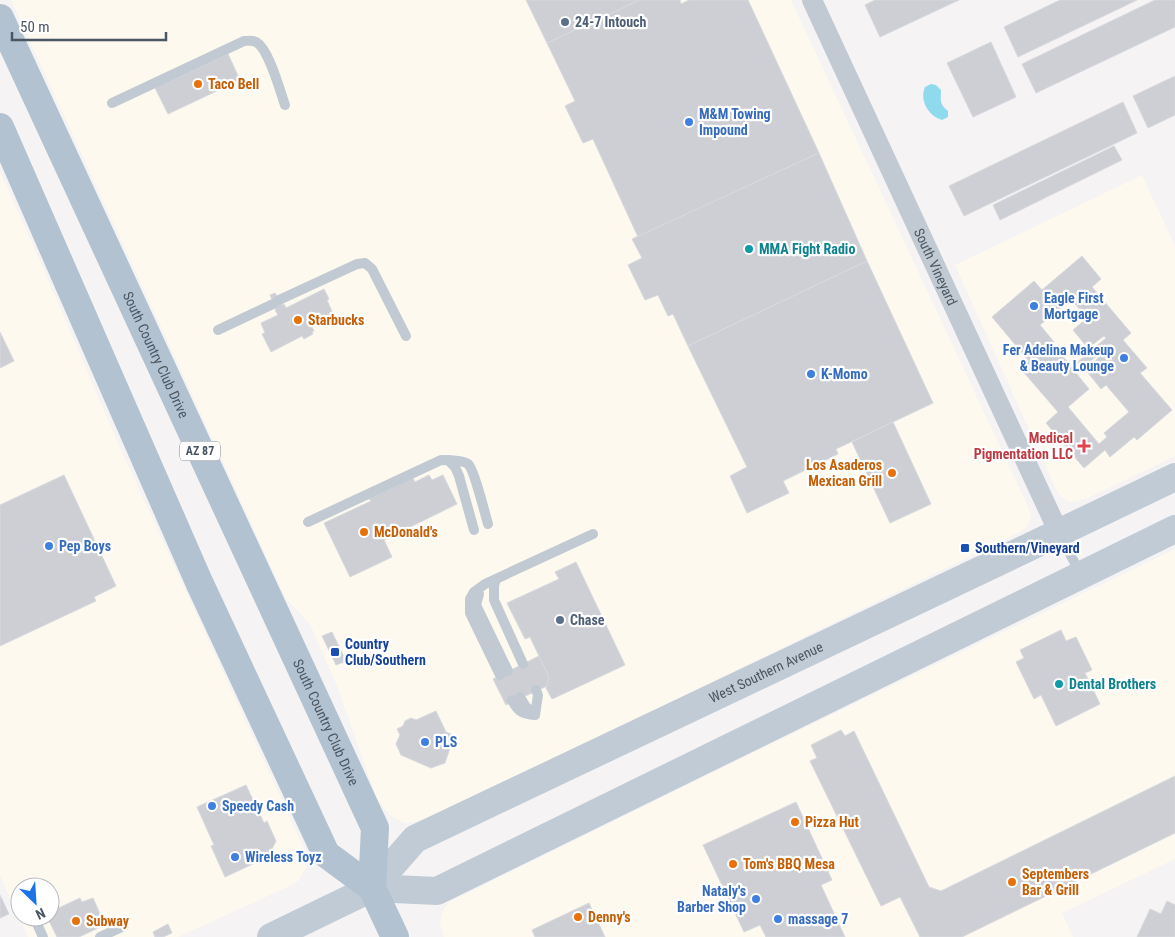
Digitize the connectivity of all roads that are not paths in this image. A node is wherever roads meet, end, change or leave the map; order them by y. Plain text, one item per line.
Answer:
1 (812, 0) edge
2 (0, 18) edge
3 (112, 103) dead end
4 (285, 105) dead end
5 (0, 127) edge
6 (218, 330) dead end
7 (406, 336) dead end
8 (448, 460) junction
9 (1175, 477) edge
10 (308, 522) dead end
11 (488, 524) dead end
12 (1175, 529) edge
13 (474, 530) dead end
14 (1059, 533) junction
15 (593, 534) dead end
16 (1081, 574) junction
17 (496, 579) junction
18 (523, 664) dead end
19 (504, 673) dead end
20 (536, 690) dead end
21 (516, 699) dead end
22 (372, 888) junction
23 (124, 926) dead end
24 (100, 937) edge
25 (271, 937) edge
26 (395, 937) edge

1 - 14 street, South Vineyard
2 - 22 main road, South Country Club Drive / AZ 87
3 - 4 lane
5 - 22 main road, South Country Club Drive / AZ 87
6 - 7 lane
8 - 10 lane
8 - 11 lane
8 - 13 lane
9 - 14 main road, West Southern Avenue
12 - 16 main road, West Southern Avenue
14 - 16 lane
14 - 22 main road, West Southern Avenue
15 - 17 lane
16 - 22 main road, West Southern Avenue
17 - 18 lane
17 - 19 lane
20 - 21 lane
22 - 25 main road, West Southern Avenue
22 - 26 main road, South Country Club Drive / AZ 87
23 - 24 lane

